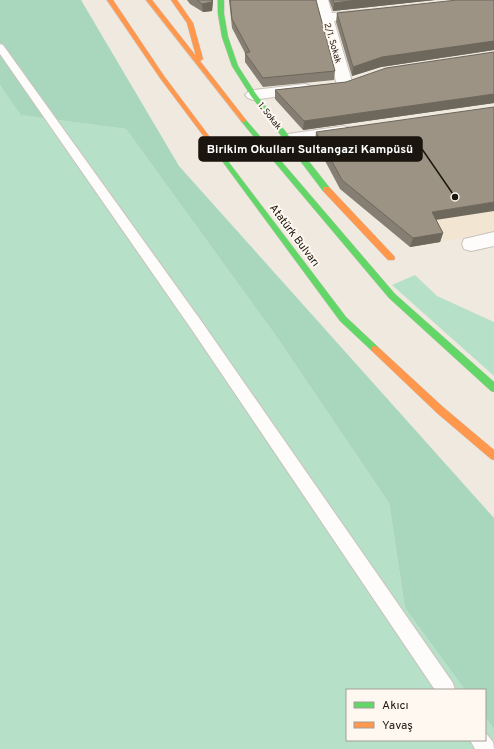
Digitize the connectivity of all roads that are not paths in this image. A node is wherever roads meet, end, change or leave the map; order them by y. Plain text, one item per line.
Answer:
1 (110, 0) edge
2 (149, 0) edge
3 (174, 0) edge
4 (221, 0) edge
5 (321, 0) edge
6 (381, 12) edge
7 (326, 18) junction
8 (0, 47) edge
9 (203, 68) junction
10 (359, 80) edge
11 (345, 85) junction
12 (253, 95) junction
13 (357, 129) edge
14 (288, 140) junction
15 (494, 240) edge
16 (471, 244) dead end
17 (391, 258) dead end
18 (494, 388) edge
19 (494, 456) edge
20 (445, 689) edge

1 - 19 main road, Atatürk Bulvarı
2 - 9 main road
3 - 9 main road
4 - 12 main road, 1. Sokak
5 - 7 street, 2/1. Sokak
6 - 7 street
7 - 11 street, 2/1. Sokak
8 - 20 lane
9 - 18 main road
10 - 11 street
11 - 12 street
12 - 14 main road, 1. Sokak
13 - 14 street
14 - 17 main road, 1. Sokak
15 - 16 street

